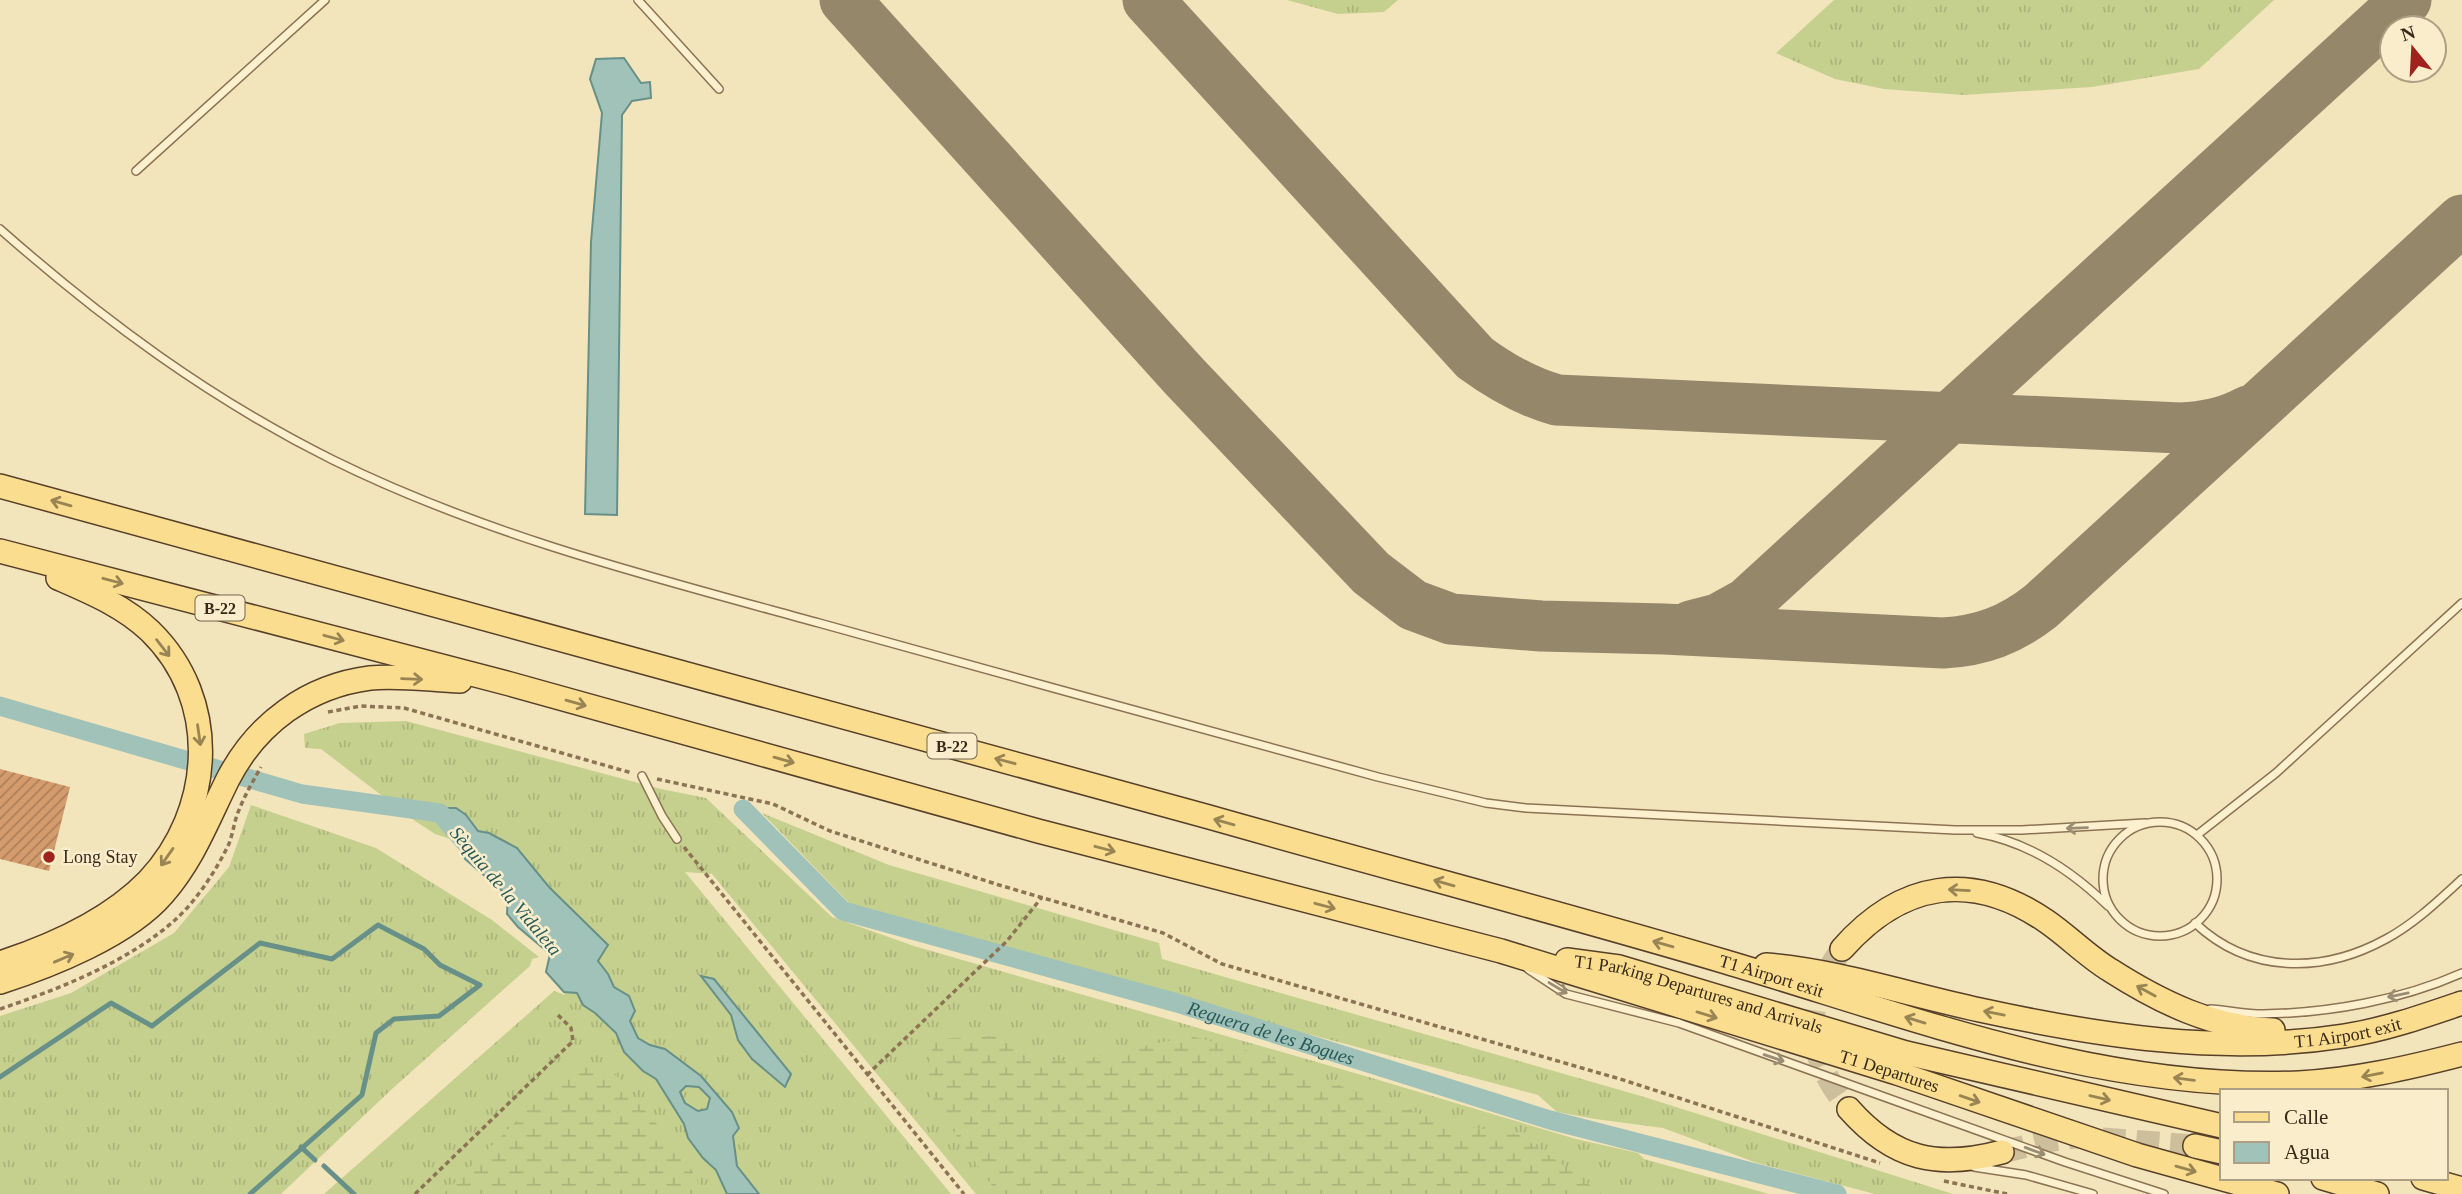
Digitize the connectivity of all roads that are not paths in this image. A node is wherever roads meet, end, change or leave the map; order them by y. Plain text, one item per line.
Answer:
1 (325, 0) edge
2 (638, 0) edge
3 (719, 89) dead end
4 (136, 171) dead end
5 (0, 229) edge
6 (0, 486) edge
7 (0, 552) edge
8 (2462, 603) edge
9 (510, 684) junction
10 (642, 776) road end
11 (217, 803) junction
12 (2145, 823) junction
13 (1955, 830) junction
14 (2197, 835) junction
15 (677, 839) road end
16 (2462, 879) edge
17 (2111, 908) junction
18 (2195, 923) junction
19 (1842, 949) tunnel mouth
20 (1501, 951) junction
21 (0, 963) edge
22 (1728, 963) junction
23 (2462, 973) edge
24 (0, 982) edge
25 (2462, 1003) edge
26 (2177, 1007) junction
27 (2426, 1015) junction
28 (2462, 1054) edge
29 (1849, 1109) tunnel mouth
30 (2220, 1126) edge
31 (2195, 1146) tunnel mouth
32 (2002, 1152) tunnel mouth
33 (2220, 1152) edge
34 (1929, 1159) junction
35 (2220, 1178) edge
36 (2227, 1180) edge
37 (2330, 1180) edge
38 (2430, 1180) edge
39 (2462, 1189) edge
40 (2092, 1194) edge
41 (2164, 1194) edge
42 (2277, 1194) edge
43 (2377, 1194) edge

1 - 4 lane
2 - 3 lane
5 - 13 lane
22 -> 6 main road, B-22
7 -> 9 main road, B-22
7 -> 11 main road
8 - 14 lane
11 -> 9 main road
9 -> 20 main road, B-22
10 - 15 lane
11 -> 21 main road
24 -> 11 main road
12 -> 13 lane
12 - 14 lane
12 - 17 lane
13 - 17 lane
14 - 18 lane
16 - 18 lane
17 - 18 lane
26 -> 19 main road
20 -> 30 main road, T1 Parking Departures and Arrivals
20 -> 35 main road, T1 Departures
20 -> 41 lane
27 -> 22 main road, T1 Airport exit
28 -> 22 main road, T1 Airport exit
23 -> 26 lane
25 - 27 main road, T1 Airport exit
26 - 27 main road
29 - 34 main road
31 - 33 main road
32 - 34 main road
34 - 40 lane
36 -> 42 main road, T1 Departures
37 - 43 main road
38 - 39 main road

